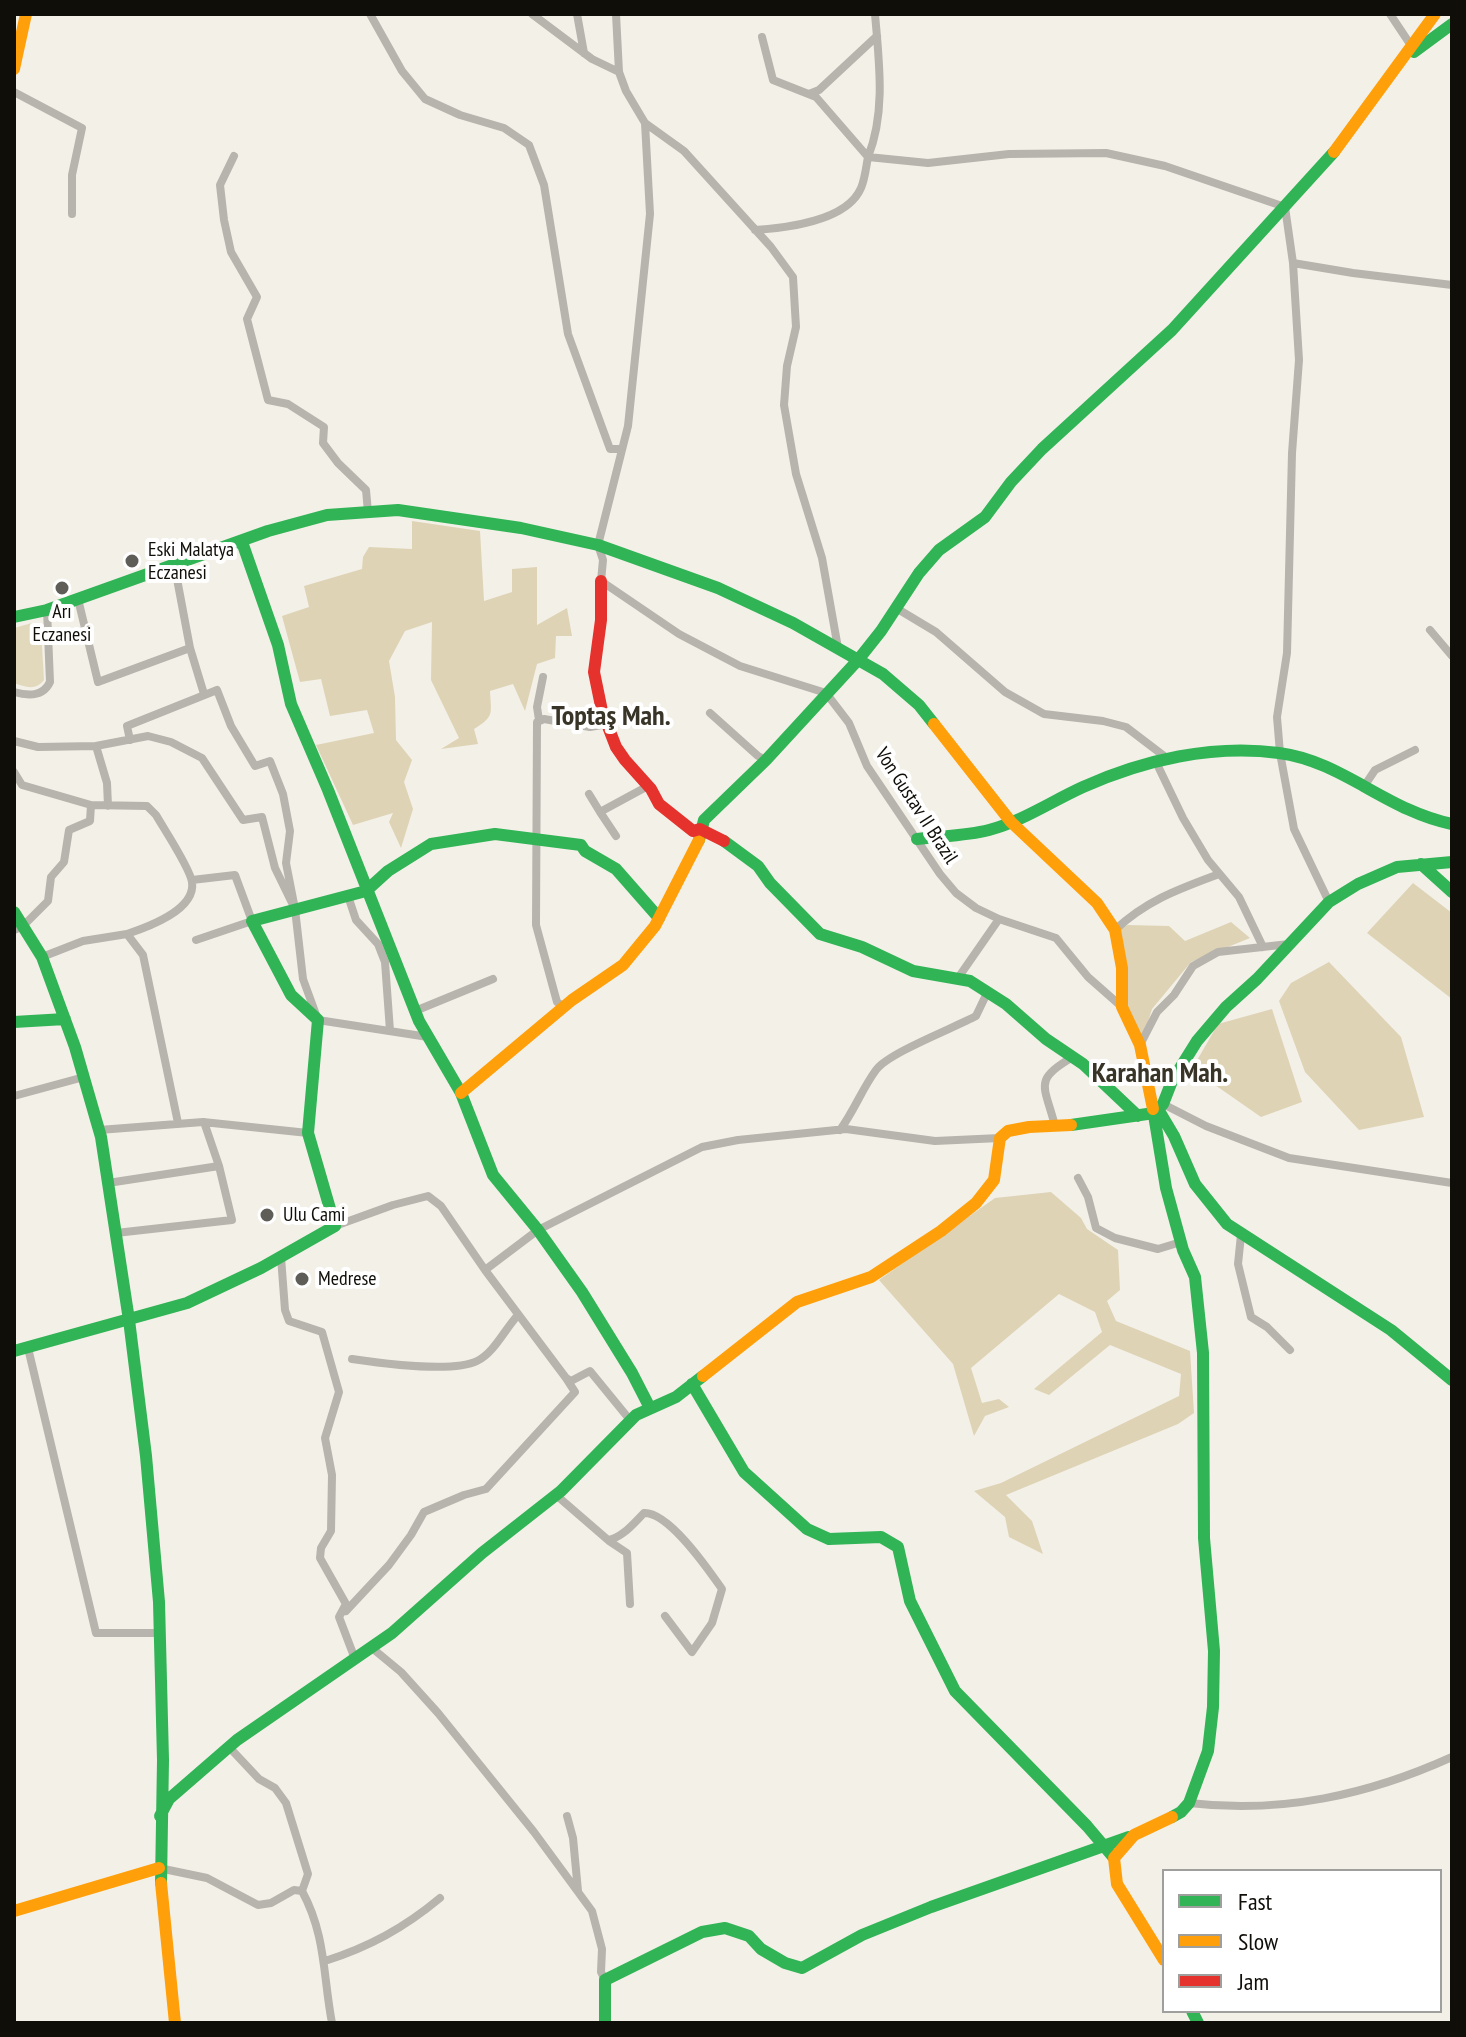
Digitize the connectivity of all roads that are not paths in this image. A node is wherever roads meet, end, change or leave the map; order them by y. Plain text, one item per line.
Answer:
1 (26, 14) edge
2 (370, 14) edge
3 (532, 14) edge
4 (577, 14) edge
5 (616, 14) edge
6 (875, 14) edge
7 (1390, 14) edge
8 (1435, 14) edge
9 (1452, 24) edge
10 (877, 36) junction
11 (762, 37) dead end
12 (1412, 47) junction
13 (584, 53) junction
14 (1399, 64) junction
15 (14, 69) edge
16 (619, 72) junction
17 (14, 92) edge
18 (809, 94) junction
19 (645, 123) junction
20 (234, 156) dead end
21 (868, 157) junction
22 (1285, 207) junction
23 (72, 214) dead end
24 (755, 230) junction
25 (1293, 263) junction
26 (1452, 285) edge
27 (622, 449) junction
28 (368, 512) junction
29 (242, 542) junction
30 (598, 545) junction
31 (174, 563) junction
32 (601, 581) junction
33 (78, 599) junction
34 (896, 608) junction
35 (47, 610) junction
36 (14, 617) edge
37 (1430, 630) dead end
38 (190, 648) junction
39 (838, 648) junction
40 (1452, 656) edge
41 (858, 660) junction
42 (543, 677) dead end
43 (14, 692) edge
44 (826, 693) junction
45 (204, 694) junction
46 (710, 713) dead end
47 (539, 720) junction
48 (607, 724) junction
49 (130, 740) junction
50 (14, 741) edge
51 (96, 746) junction
52 (1415, 750) dead end
53 (1280, 753) junction
54 (766, 760) junction
55 (1163, 761) junction
56 (14, 772) edge
57 (648, 786) junction
58 (1363, 788) junction
59 (589, 794) dead end
60 (91, 805) junction
61 (108, 806) junction
62 (600, 812) junction
63 (1011, 822) junction
64 (1452, 824) edge
65 (700, 829) junction
66 (616, 836) dead end
67 (536, 839) junction
68 (917, 839) junction
69 (1452, 862) edge
70 (1421, 864) junction
71 (1219, 874) junction
72 (192, 880) junction
73 (366, 891) junction
74 (1452, 892) edge
75 (348, 896) junction
76 (1329, 902) junction
77 (295, 909) junction
78 (14, 912) edge
79 (659, 918) junction
80 (999, 919) junction
81 (252, 921) junction
82 (18, 928) edge
83 (1115, 930) junction
84 (127, 934) junction
85 (196, 940) dead end
86 (1289, 944) junction
87 (1263, 947) junction
88 (42, 957) junction
89 (958, 978) junction
90 (493, 979) dead end
91 (987, 993) junction
92 (564, 1007) junction
93 (1122, 1007) junction
94 (415, 1011) junction
95 (65, 1019) junction
96 (318, 1020) junction
97 (14, 1022) edge
98 (390, 1031) junction
99 (428, 1037) junction
100 (1140, 1045) junction
101 (1073, 1057) junction
102 (84, 1077) junction
103 (461, 1093) junction
104 (14, 1096) edge
105 (1159, 1108) junction
106 (1138, 1116) junction
107 (204, 1122) junction
108 (178, 1123) junction
109 (1055, 1126) junction
110 (99, 1130) junction
111 (840, 1130) junction
112 (308, 1133) junction
113 (1000, 1138) junction
114 (219, 1166) junction
115 (1078, 1178) dead end
116 (108, 1183) junction
117 (1452, 1183) edge
118 (335, 1226) junction
119 (538, 1230) junction
120 (116, 1233) junction
121 (1241, 1235) junction
122 (1181, 1242) junction
123 (281, 1257) junction
124 (485, 1270) junction
125 (518, 1315) junction
126 (129, 1320) junction
127 (28, 1348) junction
128 (1290, 1350) dead end
129 (14, 1351) edge
130 (352, 1359) dead end
131 (566, 1378) junction
132 (1452, 1380) edge
133 (692, 1384) junction
134 (650, 1408) junction
135 (630, 1420) junction
136 (556, 1495) junction
137 (608, 1540) junction
138 (630, 1604) dead end
139 (665, 1616) dead end
140 (339, 1617) junction
141 (160, 1633) junction
142 (372, 1648) junction
143 (355, 1659) junction
144 (229, 1747) junction
145 (1452, 1757) edge
146 (1189, 1803) junction
147 (160, 1816) junction
148 (567, 1816) dead end
149 (1134, 1835) junction
150 (1103, 1847) junction
151 (1114, 1858) junction
152 (159, 1868) junction
153 (302, 1891) junction
154 (578, 1892) junction
155 (440, 1898) dead end
156 (14, 1911) edge
157 (1162, 1957) edge
158 (325, 1961) junction
159 (605, 1980) junction
160 (175, 2023) edge
161 (332, 2023) edge
162 (605, 2023) edge

1 - 15 street
2 - 27 street
3 - 13 street
4 - 13 street
5 - 16 street
6 - 10 street
7 - 12 street
8 - 12 street
9 - 14 street
10 - 18 street
10 - 21 street
11 - 18 street
12 - 14 street
13 - 16 street
14 - 22 street
16 - 19 street
17 - 23 street
18 - 21 street
19 - 24 street
19 - 27 street
20 - 28 street
21 - 22 street
21 - 24 street
22 - 25 street
22 - 34 street
24 - 39 street
25 - 26 street
25 - 53 street
27 - 30 street
28 - 29 street
28 - 30 street
29 - 31 street
29 - 73 street
30 - 32 street
30 - 39 street
31 - 33 street
31 - 38 street
32 - 44 street
32 - 48 street
33 - 35 street
33 - 38 street
34 - 41 street
34 - 55 street
35 - 36 street
35 - 43 street
37 - 40 street
38 - 45 street
39 - 41 street
41 - 44 street
41 - 63 street
42 - 47 street
44 - 54 street
44 - 68 street, Von Gustav II Brazil
45 - 49 street
45 - 77 street
46 - 54 street
47 - 48 street
47 - 67 street
48 - 57 street
49 - 51 street
49 - 77 street
50 - 51 street
51 - 61 street
52 - 58 street
53 - 55 street
53 - 58 street
53 - 76 street
54 - 65 street
55 - 63 street
55 - 71 street
56 - 60 street
57 - 62 street
57 - 65 street
58 - 64 street
59 - 62 street
60 - 61 street
60 - 82 street
61 - 72 street
62 - 66 street
63 - 68 street
63 - 83 street
65 - 79 street
65 - 89 street
67 - 73 street
67 - 79 street
67 - 92 street
68 - 80 street, Von Gustav II Brazil
69 - 70 street
70 - 74 street
70 - 76 street
71 - 83 street
71 - 87 street
72 - 81 street
72 - 84 street
73 - 75 street
73 - 94 street
75 - 77 street
75 - 98 street
76 - 86 street
77 - 81 street
77 - 96 street
78 - 82 street
79 - 92 street
80 - 89 street
80 - 93 street, Von Gustav II Brazil
81 - 85 street
81 - 96 street
82 - 88 street
83 - 93 street
84 - 88 street
84 - 108 street
86 - 87 street
86 - 105 street
87 - 100 street
88 - 95 street
89 - 91 street
90 - 94 street
91 - 101 street
91 - 111 street
92 - 103 street
93 - 100 street
94 - 99 street
95 - 97 street
95 - 102 street
96 - 98 street
96 - 112 street
98 - 99 street
99 - 103 street
100 - 105 street
101 - 106 street
101 - 109 street
102 - 104 street
102 - 110 street
103 - 119 street
105 - 106 street
105 - 117 street
105 - 121 street
105 - 122 street
106 - 109 street
107 - 108 street
107 - 112 street
107 - 114 street
108 - 110 street
109 - 113 street
110 - 116 street
111 - 113 street
111 - 119 street
112 - 118 street
113 - 133 street
114 - 116 street
114 - 120 street
115 - 122 street
116 - 120 street
118 - 123 street
118 - 124 street
119 - 124 street
119 - 134 street
120 - 126 street
121 - 128 street
121 - 132 street
122 - 146 street
123 - 126 street
123 - 140 street
124 - 125 street
125 - 130 street
125 - 131 street
126 - 127 street
126 - 141 street
127 - 129 street
127 - 141 street
131 - 135 street
131 - 140 street
133 - 134 street
133 - 150 street
134 - 135 street
135 - 136 street
136 - 137 street
136 - 142 street
137 - 138 street
137 - 139 street
140 - 143 street
141 - 147 street
142 - 143 street
142 - 154 street
143 - 144 street
144 - 147 street
144 - 153 street
145 - 146 street
146 - 149 street
147 - 152 street
148 - 154 street
149 - 150 street
149 - 151 street
150 - 151 street
150 - 159 street
151 - 157 street
152 - 153 street
152 - 156 street
152 - 160 street
153 - 158 street
154 - 159 street
155 - 158 street
158 - 161 street
159 - 162 street

